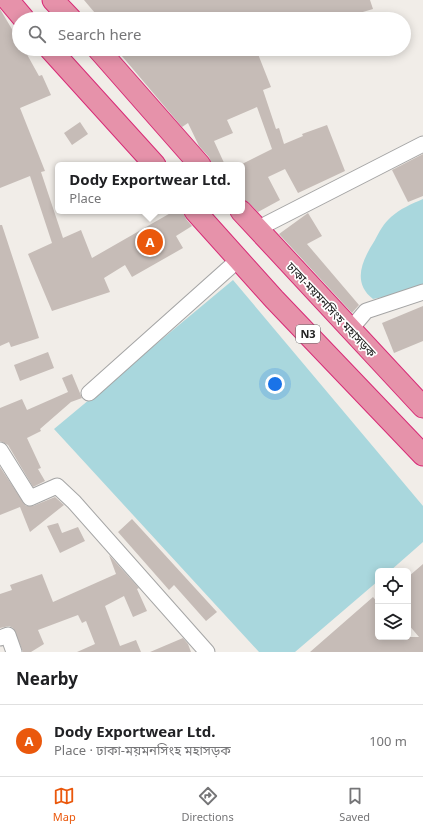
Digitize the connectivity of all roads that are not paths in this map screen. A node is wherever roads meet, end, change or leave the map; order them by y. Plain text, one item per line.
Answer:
1 (8, 0) edge
2 (53, 0) edge
3 (18, 12) edge
4 (64, 12) edge
5 (56, 56) edge
6 (104, 56) edge
7 (423, 144) edge
8 (152, 162) edge
9 (197, 162) edge
10 (198, 214) edge
11 (244, 214) edge
12 (257, 229) junction
13 (238, 260) junction
14 (423, 292) edge
15 (350, 330) junction
16 (89, 393) dead end
17 (423, 407) edge
18 (0, 450) edge
19 (423, 455) edge
20 (0, 638) edge
21 (14, 652) edge
22 (207, 652) edge

1 - 3 highway
2 - 4 highway
5 - 8 highway
6 - 9 highway
7 - 12 street
10 - 13 highway, N3
11 - 12 highway, ঢাকা-ময়মনসিংহ মহাসড়ক
12 - 15 highway, ঢাকা-ময়মনসিংহ মহাসড়ক
13 - 16 street
13 - 19 highway, N3
14 - 15 street
15 - 17 highway, ঢাকা-ময়মনসিংহ মহাসড়ক
18 - 22 street
20 - 21 street

